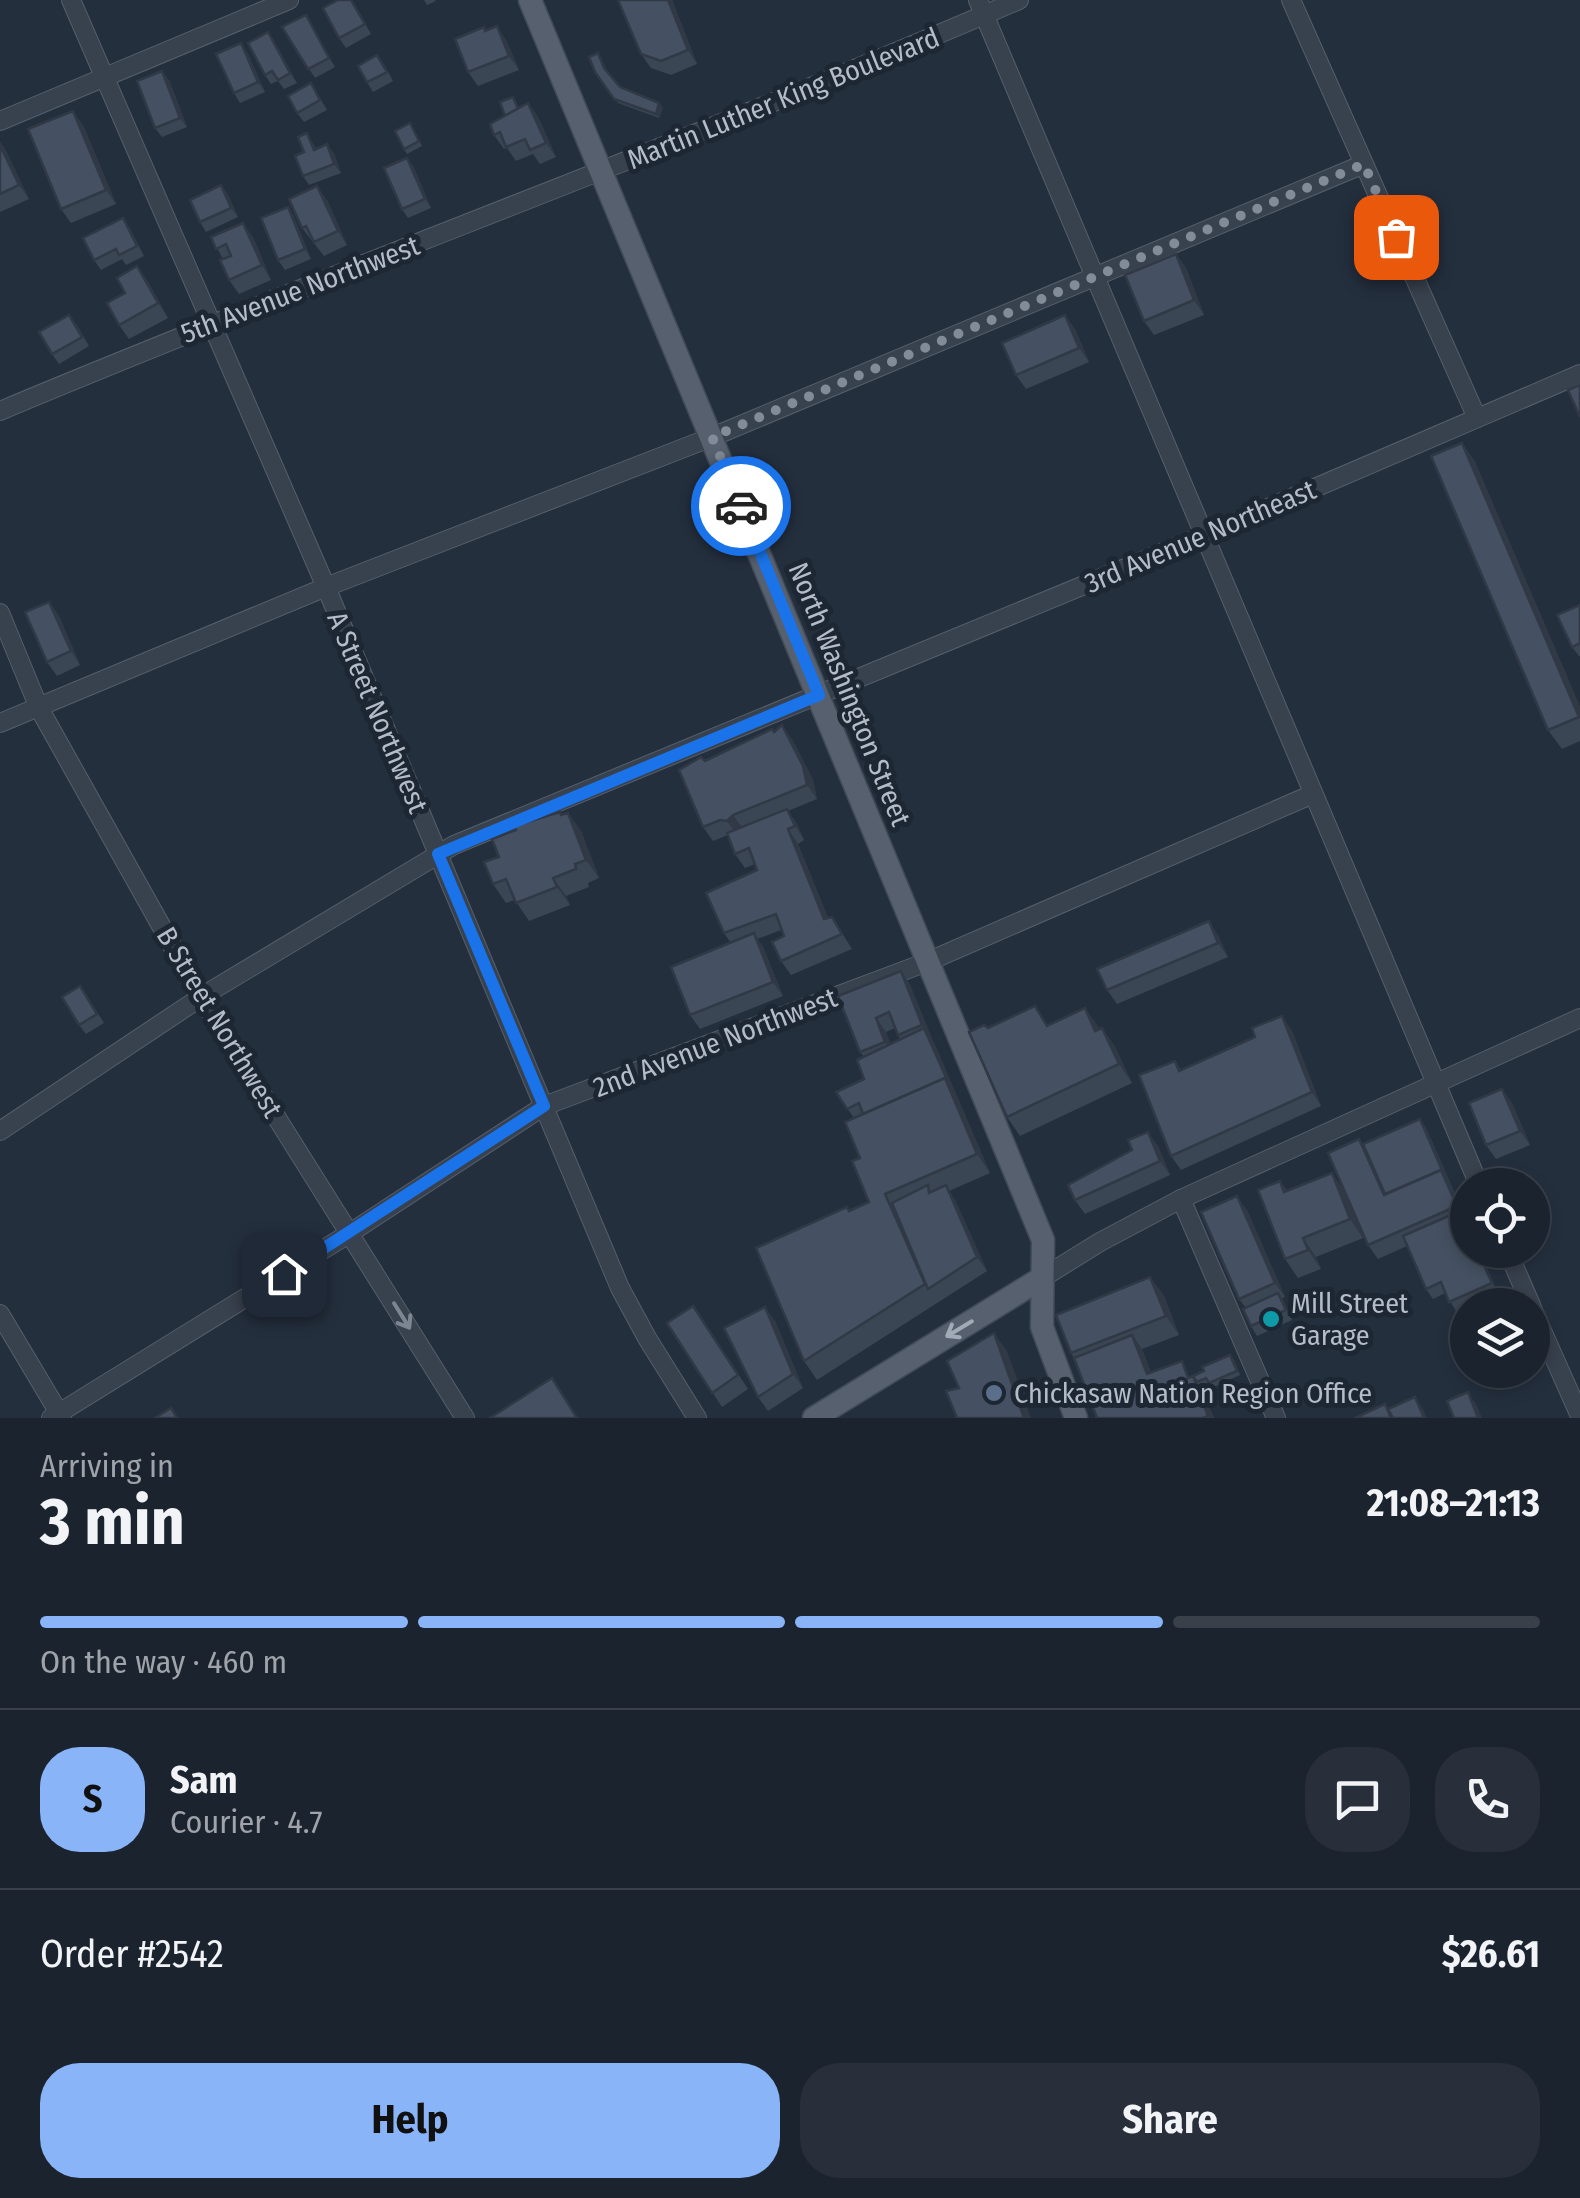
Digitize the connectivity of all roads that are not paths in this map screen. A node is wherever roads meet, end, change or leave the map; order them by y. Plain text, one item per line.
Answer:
1 (72, 0) edge
2 (289, 0) edge
3 (530, 0) edge
4 (1019, 0) edge
5 (1291, 0) edge
6 (981, 7) edge
7 (104, 76) junction
8 (0, 121) edge
9 (1364, 164) junction
10 (602, 172) junction
11 (1095, 277) junction
12 (211, 322) junction
13 (1580, 374) edge
14 (0, 411) edge
15 (1478, 418) junction
16 (712, 437) junction
17 (1204, 536) junction
18 (326, 587) junction
19 (0, 612) edge
20 (819, 695) junction
21 (39, 708) junction
22 (0, 723) edge
23 (1312, 794) junction
24 (438, 854) junction
25 (927, 962) junction
26 (200, 997) junction
27 (1580, 1018) edge
28 (1435, 1085) junction
29 (544, 1106) junction
30 (0, 1131) edge
31 (1472, 1168) edge
32 (1182, 1198) junction
33 (350, 1233) junction
34 (1042, 1278) junction
35 (0, 1314) edge
36 (1550, 1347) edge
37 (844, 1410) edge
38 (57, 1416) edge
39 (1580, 1416) edge
40 (466, 1418) edge
41 (697, 1418) edge
42 (814, 1418) edge
43 (1076, 1418) edge
44 (1276, 1418) edge

1 - 7 street, A Street Northwest
2 - 7 street
3 - 10 main road, North Washington Street
4 - 6 street, Martin Luther King Boulevard
5 - 9 street
6 - 10 street, Martin Luther King Boulevard
6 - 11 street
7 - 8 street
7 - 12 street, A Street Northwest
9 - 11 street
9 - 15 street
10 - 12 street, 5th Avenue Northwest
10 - 16 main road, North Washington Street
11 - 16 street
11 - 17 street
12 - 14 street, 5th Avenue Northwest
12 - 18 street, A Street Northwest
13 - 15 street, 3rd Avenue Northeast
15 - 17 street, 3rd Avenue Northeast
16 - 18 street
16 - 20 main road, North Washington Street
17 - 20 street, 3rd Avenue Northeast
17 - 23 street
18 - 21 street
18 - 24 street, A Street Northwest
19 - 21 street, B Street Northwest
20 - 24 street, 3rd Avenue Northeast
20 - 25 main road, North Washington Street
21 - 22 street
21 - 26 street, B Street Northwest
23 - 25 street, 2nd Avenue Northwest
23 - 28 street
24 - 26 street, 3rd Avenue Northeast
24 - 29 street, A Street Northwest
25 - 29 street, 2nd Avenue Northwest
25 - 34 main road, North Washington Street
26 - 30 street, 3rd Avenue Northeast
26 - 33 street, B Street Northwest
27 - 28 street
28 - 31 street
28 - 32 street
29 - 33 street, 2nd Avenue Northwest
29 - 41 street, A Street Northwest
32 - 34 street
32 - 44 street
33 - 38 street, 2nd Avenue Northwest
33 -> 40 street, B Street Northwest
34 -> 37 main road
34 - 43 main road, North Washington Street
35 - 38 street
36 - 39 street
37 - 42 main road

